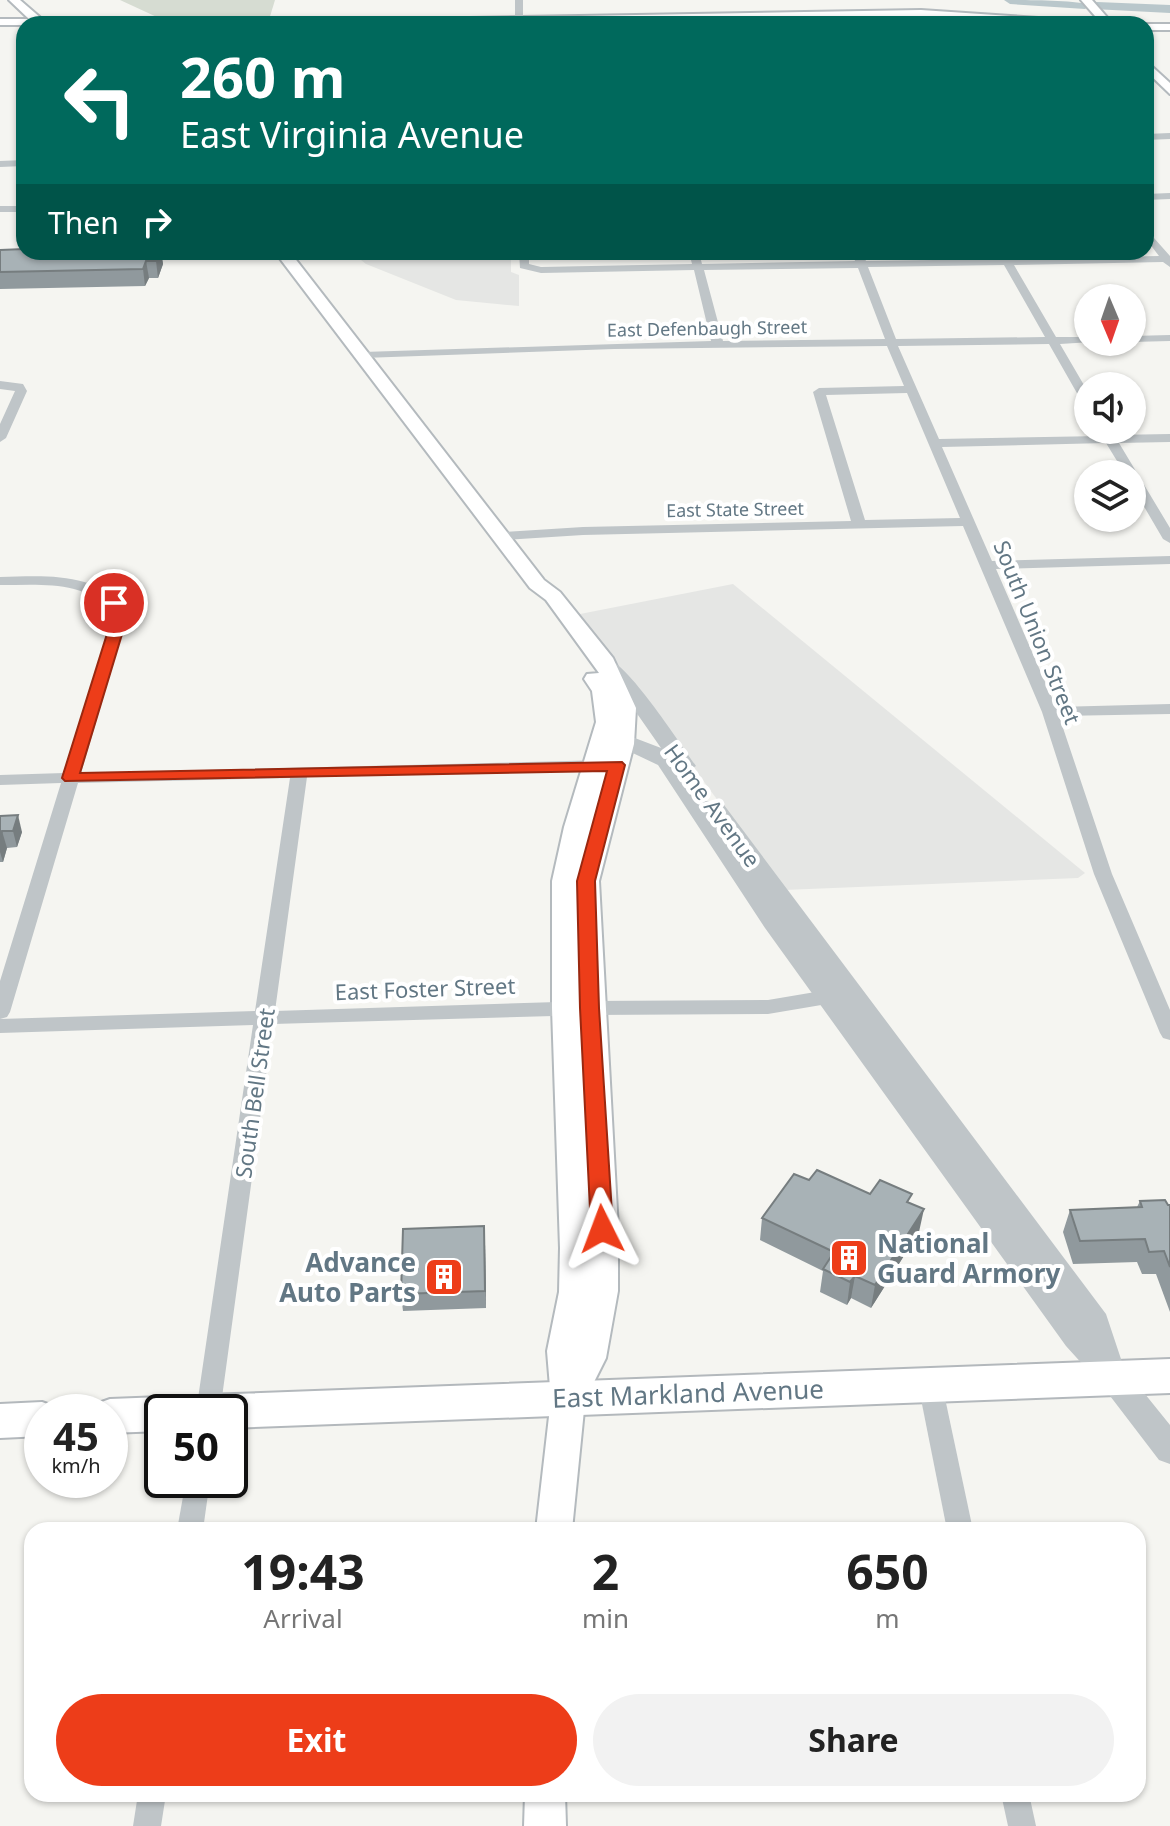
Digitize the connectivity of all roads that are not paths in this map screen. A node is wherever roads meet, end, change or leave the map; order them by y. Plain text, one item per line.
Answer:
1 (14, 0) edge
2 (1086, 0) edge
3 (33, 16) edge
4 (1101, 16) edge
5 (1154, 73) edge
6 (1170, 90) edge
7 (1154, 242) edge
8 (288, 260) edge
9 (524, 260) edge
10 (696, 260) edge
11 (823, 260) edge
12 (860, 260) edge
13 (1006, 260) edge
14 (1128, 260) edge
15 (1169, 261) edge
16 (698, 267) junction
17 (1170, 338) edge
18 (1146, 339) edge
19 (1051, 340) junction
20 (1074, 340) edge
21 (892, 343) junction
22 (718, 345) junction
23 (363, 355) junction
24 (1074, 379) edge
25 (0, 385) edge
26 (912, 389) junction
27 (1074, 436) edge
28 (1146, 436) edge
29 (0, 438) edge
30 (1170, 438) edge
31 (935, 443) junction
32 (1146, 499) edge
33 (968, 522) junction
34 (859, 524) junction
35 (502, 536) junction
36 (1170, 539) edge
37 (1170, 560) edge
38 (987, 565) junction
39 (0, 581) edge
40 (537, 584) junction
41 (605, 663) junction
42 (1170, 709) edge
43 (1050, 712) junction
44 (610, 751) junction
45 (299, 773) junction
46 (71, 778) junction
47 (0, 780) edge
48 (840, 994) junction
49 (578, 1008) junction
50 (0, 1012) edge
51 (264, 1017) junction
52 (0, 1026) edge
53 (1170, 1033) edge
54 (1170, 1376) edge
55 (1115, 1379) junction
56 (930, 1384) junction
57 (210, 1394) edge
58 (568, 1399) junction
59 (248, 1411) edge
60 (24, 1420) edge
61 (0, 1421) edge
62 (1170, 1450) edge
63 (195, 1498) edge
64 (191, 1522) edge
65 (555, 1522) edge
66 (958, 1522) edge
67 (151, 1802) edge
68 (545, 1802) edge
69 (1017, 1802) edge
70 (147, 1826) edge
71 (545, 1826) edge
72 (1022, 1826) edge

1 - 3 main road
2 - 4 main road
5 - 6 main road
7 - 15 street
8 - 23 main road, Home Avenue
9 - 16 street
10 - 16 street
11 - 16 street
12 - 21 street, South Union Street
13 - 19 street
14 - 15 street
16 - 22 street
17 - 18 street
19 - 20 street, East Defenbaugh Street
19 - 21 street, East Defenbaugh Street
19 - 24 street
21 - 22 street, East Defenbaugh Street
21 - 26 street, South Union Street
22 - 23 street, East Defenbaugh Street
23 - 35 main road, Home Avenue
25 - 29 street
26 - 31 street, South Union Street
26 - 34 street
27 - 31 street
28 - 30 street
31 - 33 street, South Union Street
32 - 36 street
33 - 34 street, East State Street
33 - 38 street, South Union Street
34 - 35 street, East State Street
35 - 40 main road, Home Avenue
37 - 38 street
38 - 43 street, South Union Street
39 - 46 street
40 - 41 main road, Home Avenue
40 - 44 main road
41 - 44 main road
41 - 48 street, Home Avenue
42 - 43 street
43 - 53 street, South Union Street
44 - 45 street
44 - 48 street, Home Avenue
44 - 49 main road
45 - 46 street
45 - 51 street, South Bell Street
46 - 47 street
46 - 50 street
48 - 49 street, East Foster Street
48 - 55 street, Home Avenue
49 - 51 street, East Foster Street
49 - 58 main road
51 - 52 street, East Foster Street
51 - 57 street, South Bell Street
54 - 55 main road, East Markland Avenue
55 - 56 main road, East Markland Avenue
55 - 62 street, Home Avenue
56 - 58 main road, East Markland Avenue
56 - 66 street
58 - 59 main road, East Markland Avenue
58 - 65 main road
60 - 61 main road
63 - 64 street
67 - 70 street
68 - 71 main road
69 - 72 street

